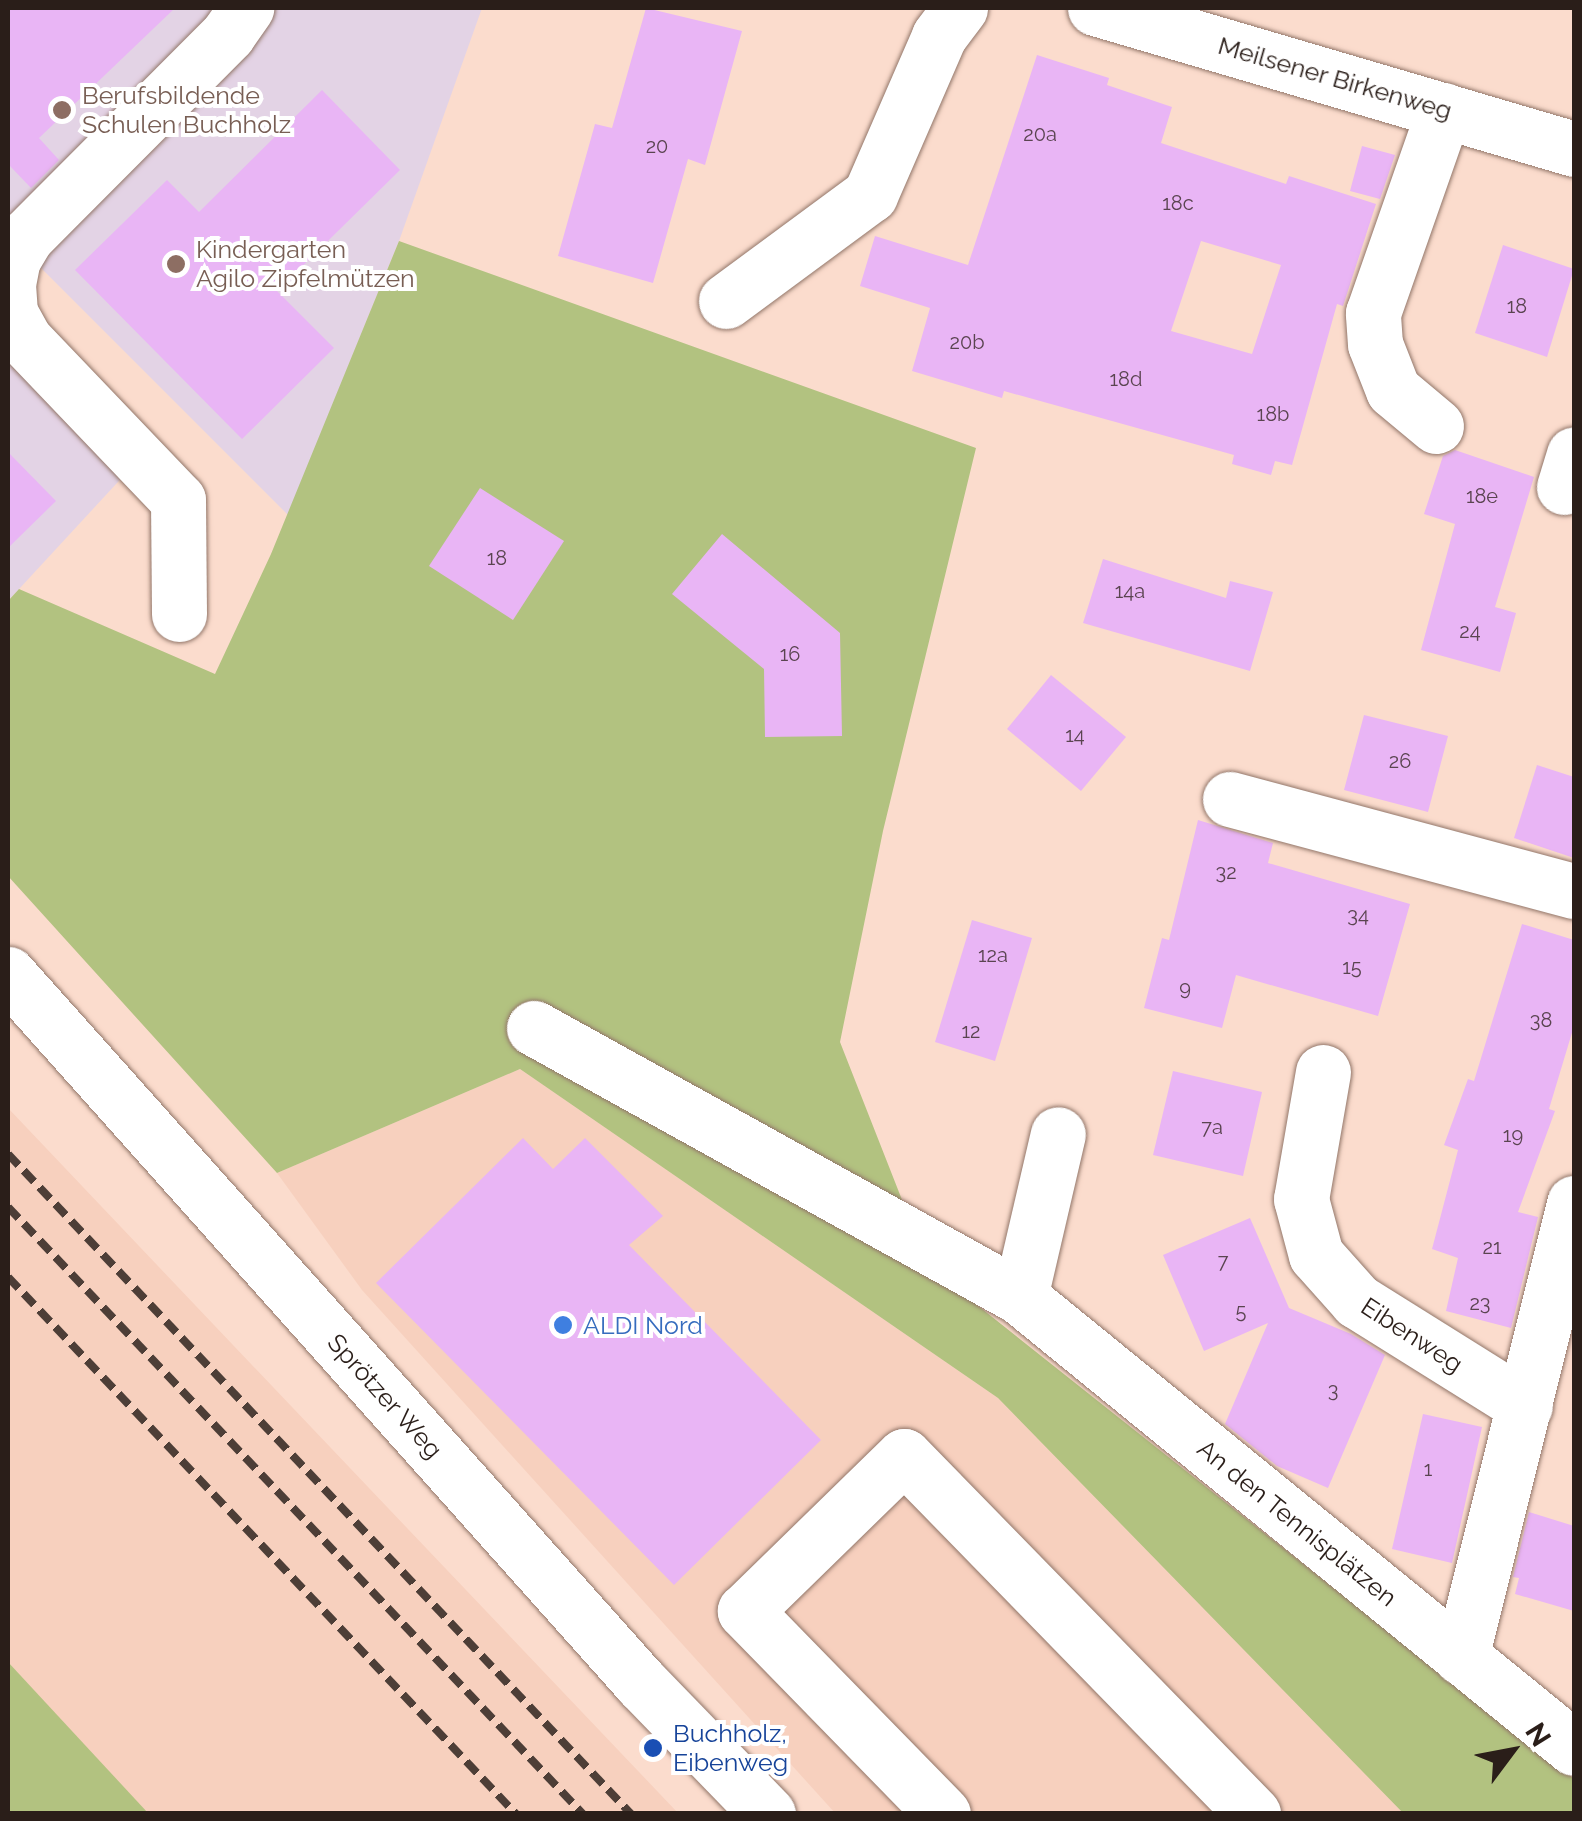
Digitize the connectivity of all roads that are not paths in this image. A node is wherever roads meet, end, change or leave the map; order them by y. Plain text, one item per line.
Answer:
1 (246, 8) edge
2 (960, 8) edge
3 (1095, 8) edge
4 (1444, 110) junction
5 (1574, 149) edge
6 (726, 301) dead end
7 (1436, 426) dead end
8 (179, 614) dead end
9 (1230, 799) dead end
10 (1574, 891) edge
11 (8, 974) edge
12 (534, 1028) dead end
13 (1323, 1072) dead end
14 (1058, 1134) dead end
15 (1574, 1203) edge
16 (1020, 1296) junction
17 (1525, 1406) junction
18 (1461, 1657) junction
19 (1574, 1748) edge
20 (768, 1814) edge
21 (943, 1814) edge
22 (1253, 1814) edge

1 - 8 street
2 - 6 street
3 - 4 street, Meilsener Birkenweg
4 - 5 street, Meilsener Birkenweg
4 - 7 street
9 - 10 street
11 - 20 street, Sprötzer Weg
12 - 16 street, An den Tennisplätzen
13 - 17 street, Eibenweg
14 - 16 street
15 - 17 street
16 - 18 street, An den Tennisplätzen
17 - 18 street
18 - 19 street, An den Tennisplätzen
21 - 22 street

